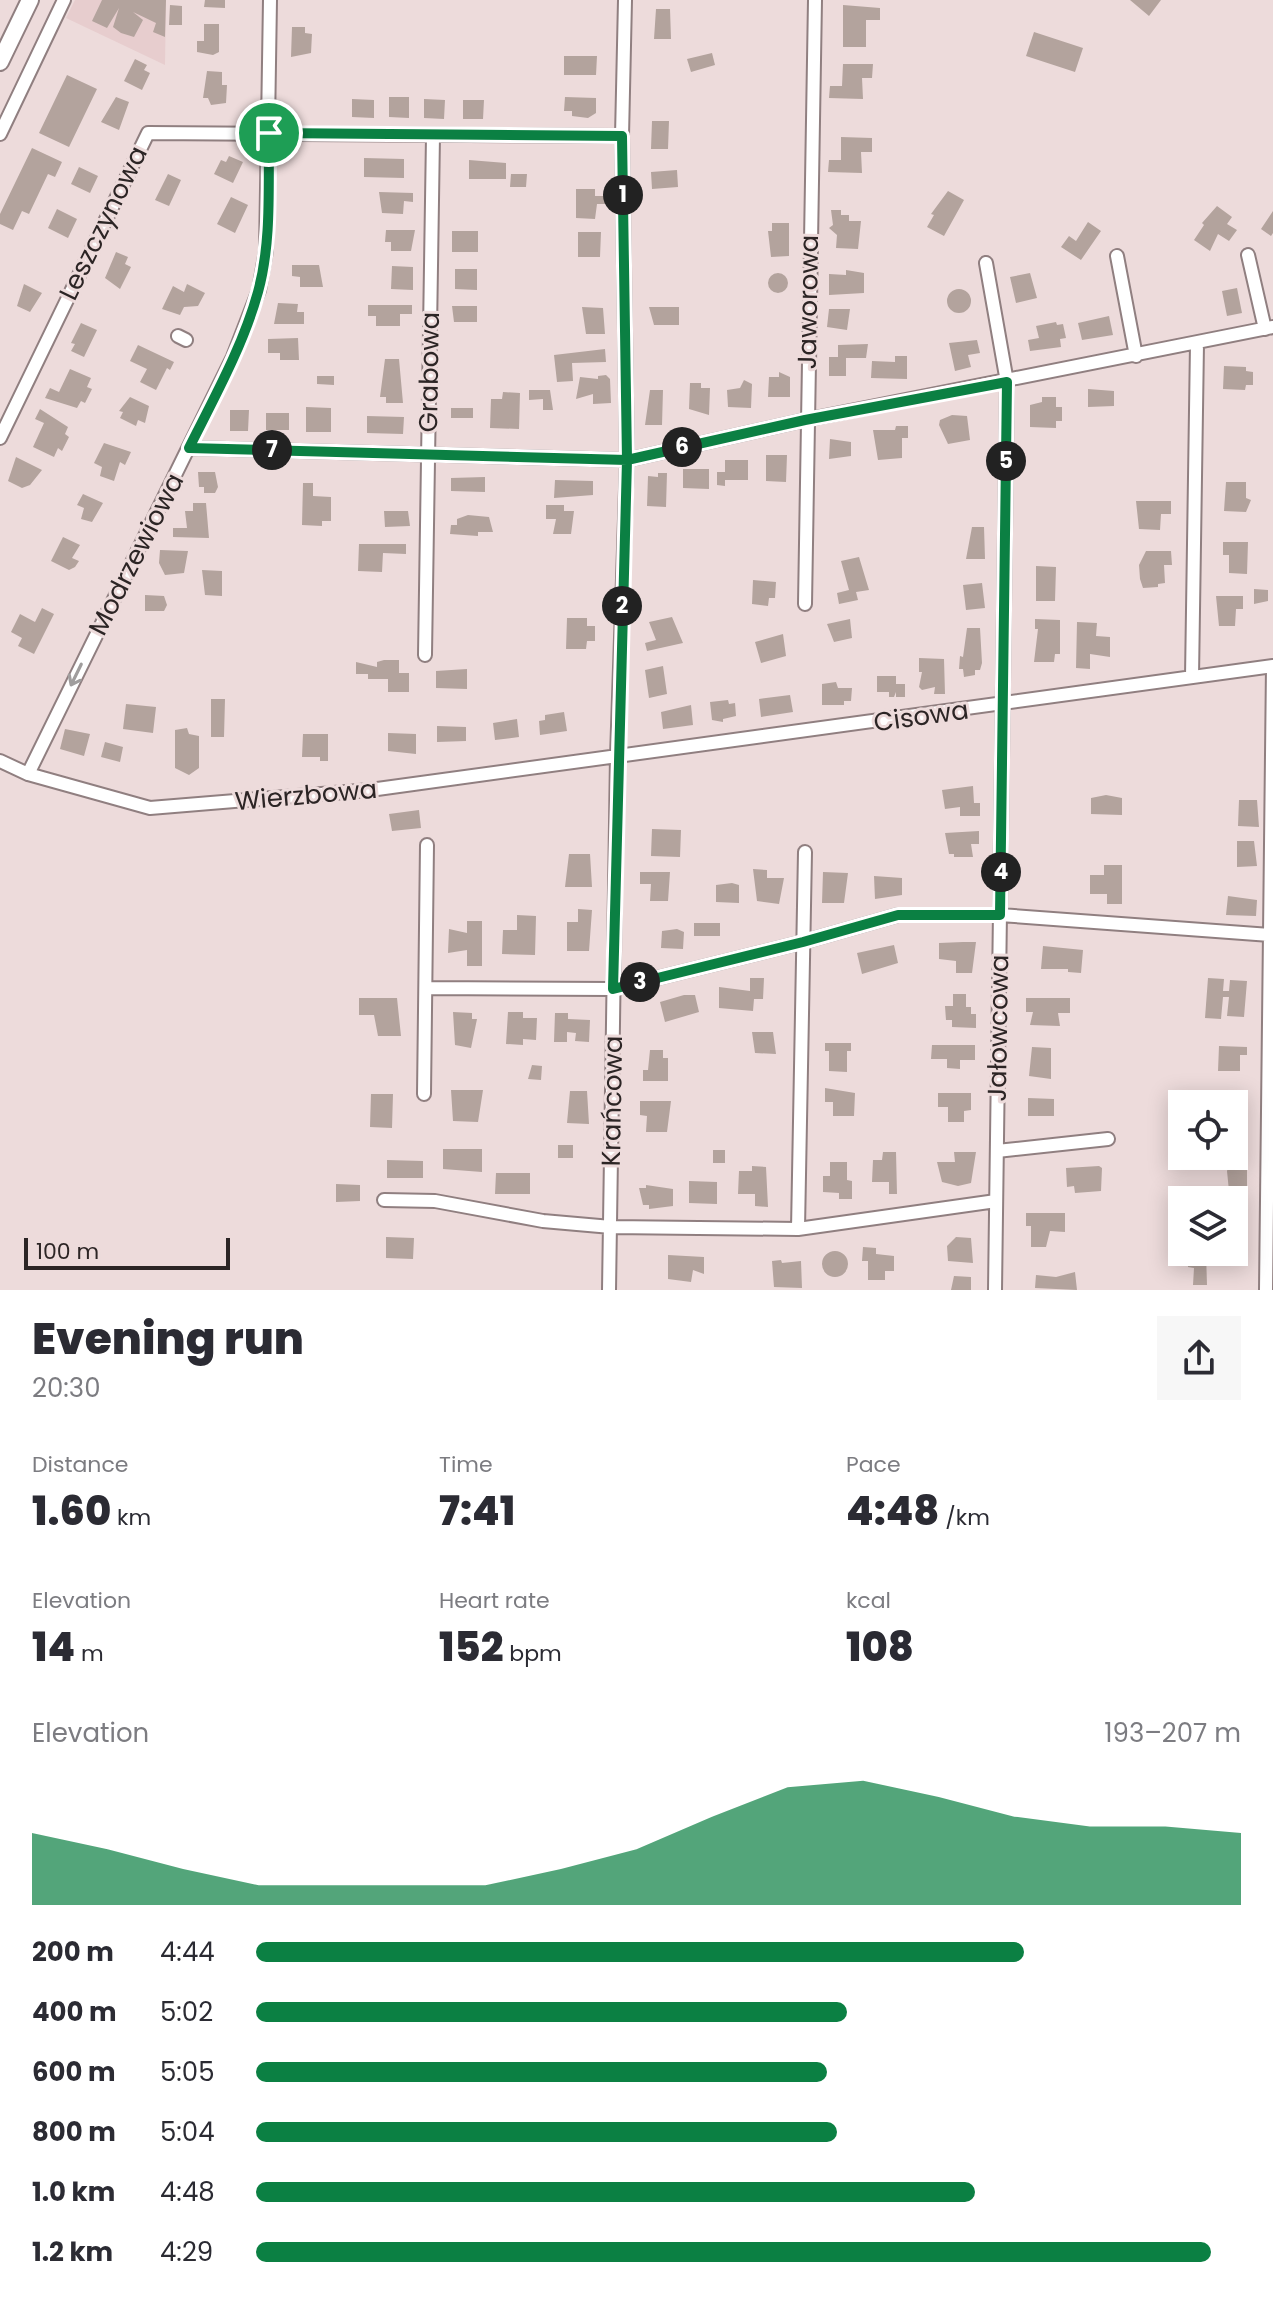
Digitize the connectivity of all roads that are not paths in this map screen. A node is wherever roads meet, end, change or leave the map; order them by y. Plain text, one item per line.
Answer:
1 (30, 0) edge
2 (64, 0) edge
3 (270, 0) edge
4 (625, 0) edge
5 (815, 0) edge
6 (0, 62) edge
7 (269, 133) junction
8 (0, 134) edge
9 (433, 136) junction
10 (622, 136) junction
11 (1248, 255) dead end
12 (1117, 256) dead end
13 (986, 263) dead end
14 (1269, 328) edge
15 (1197, 344) junction
16 (1136, 356) junction
17 (1007, 382) junction
18 (805, 420) junction
19 (0, 438) edge
20 (189, 448) junction
21 (428, 454) junction
22 (627, 460) junction
23 (805, 604) dead end
24 (425, 655) dead end
25 (1273, 666) edge
26 (1192, 677) junction
27 (1003, 705) junction
28 (617, 756) junction
29 (0, 761) edge
30 (28, 774) junction
31 (427, 845) dead end
32 (805, 852) dead end
33 (1000, 915) junction
34 (1270, 935) junction
35 (803, 942) junction
36 (426, 988) junction
37 (613, 989) junction
38 (424, 1094) dead end
39 (1108, 1139) dead end
40 (997, 1151) junction
41 (384, 1200) dead end
42 (996, 1201) junction
43 (611, 1227) junction
44 (798, 1229) junction
45 (609, 1290) edge
46 (995, 1290) edge
47 (1266, 1290) edge

1 - 6 street
2 - 8 street
3 - 7 street, Modrzewiowa
4 - 10 street, Krańcowa
5 - 18 street, Jaworowa
7 - 9 street, Leszczynowa
7 - 19 street, Leszczynowa
7 - 20 street, Modrzewiowa
9 - 10 street, Leszczynowa
9 - 21 street, Grabowa
10 - 22 street, Krańcowa
11 - 14 street
12 - 16 street
13 - 17 street, Jałowcowa
14 - 15 street
15 - 16 street
15 - 26 street
16 - 17 street
17 - 18 street
17 - 27 street, Jałowcowa
18 - 22 street
18 - 23 street, Jaworowa
20 - 21 street
20 -> 30 street, Modrzewiowa
21 - 22 street
21 - 24 street, Grabowa
22 - 28 street, Krańcowa
25 - 26 street, Cisowa
25 - 34 street
26 - 27 street, Cisowa
27 - 28 street, Cisowa
27 - 33 street, Jałowcowa
28 - 30 street, Wierzbowa
28 - 37 street, Krańcowa
29 - 30 street, Wierzbowa
31 - 36 street
32 - 35 street
33 - 34 street
33 - 35 street
33 - 40 street, Jałowcowa
34 - 47 street
35 - 37 street
35 - 44 street
36 - 37 street
36 - 38 street
37 - 43 street, Krańcowa
39 - 40 street
40 - 42 street, Jałowcowa
41 - 43 street
42 - 44 street
42 - 46 street, Jałowcowa
43 - 44 street
43 - 45 street, Krańcowa

